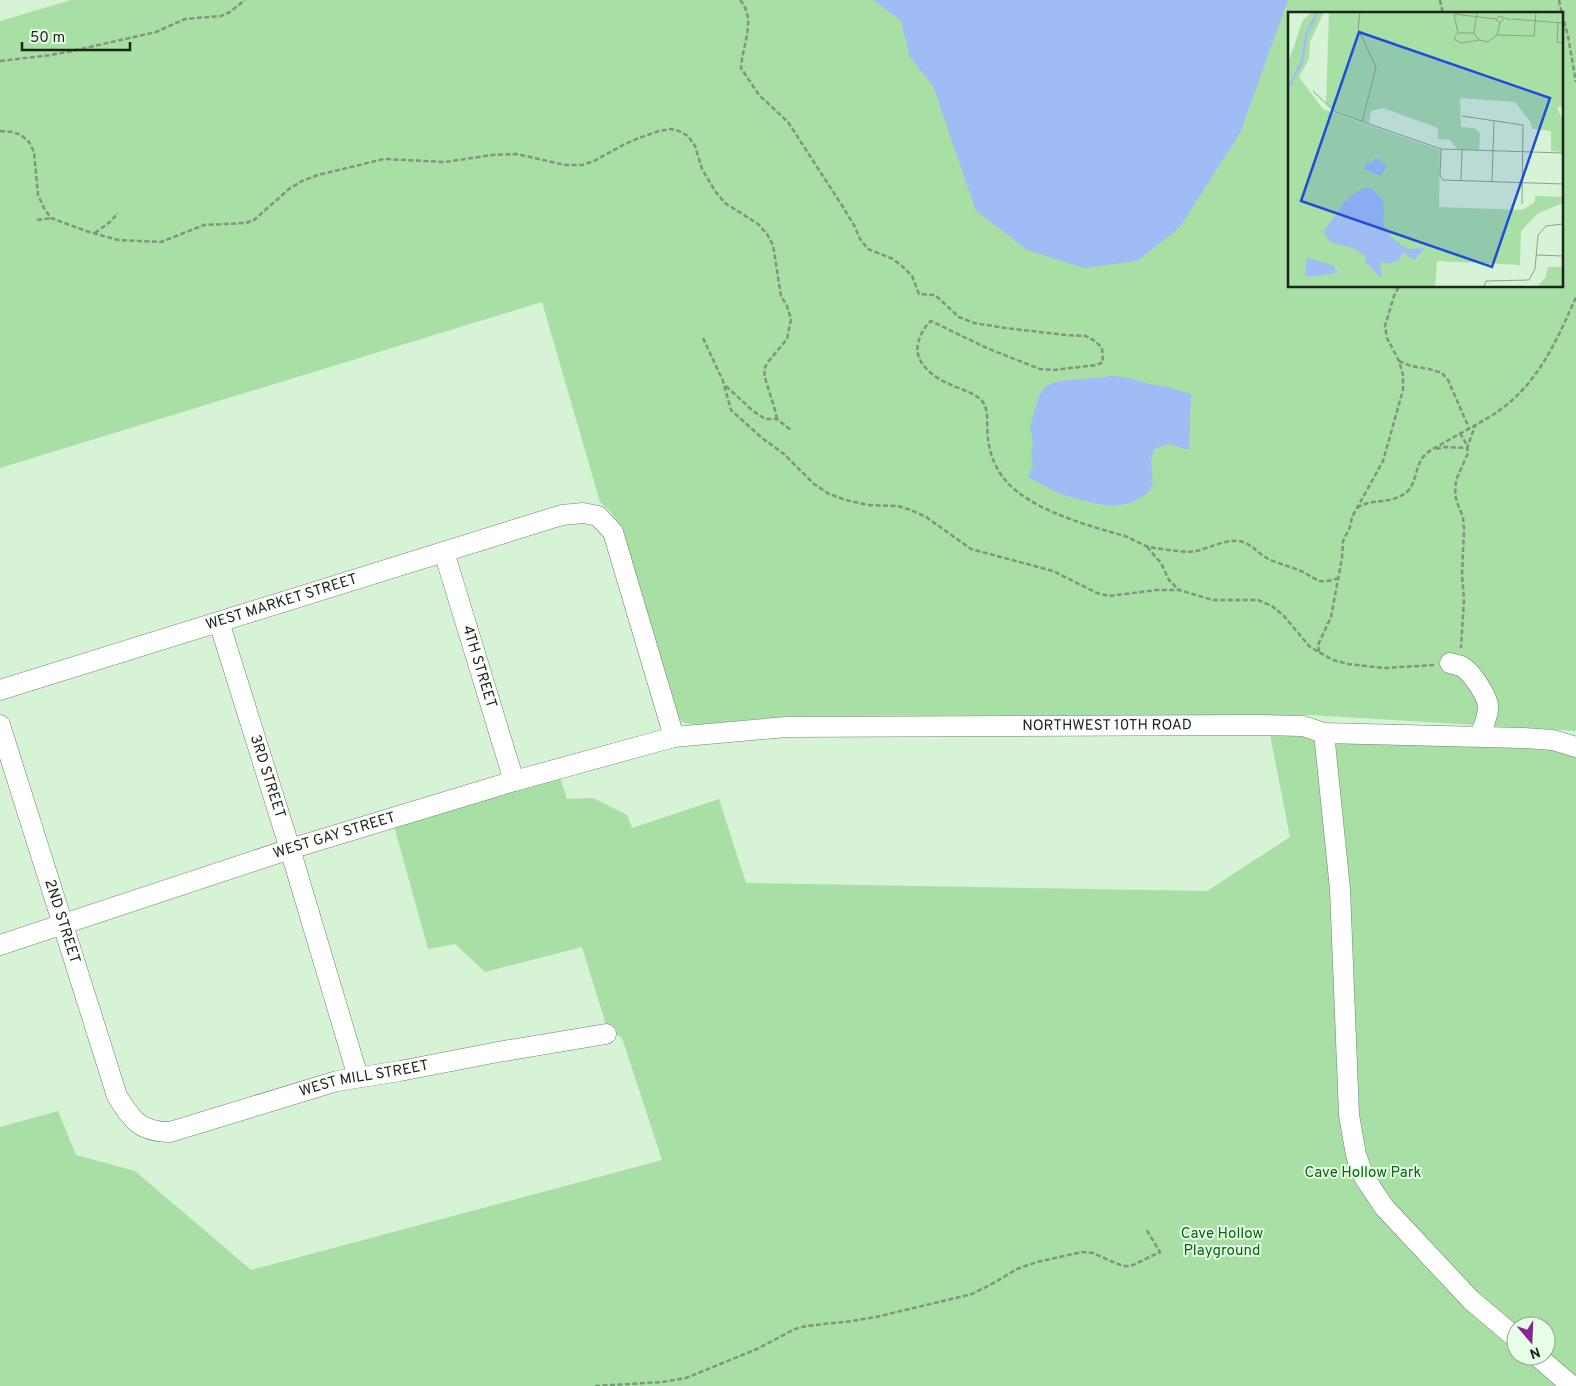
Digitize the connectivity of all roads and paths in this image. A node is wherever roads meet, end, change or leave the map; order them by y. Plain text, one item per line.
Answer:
1 (245, 0) edge
2 (740, 0) edge
3 (1564, 21) edge
4 (0, 61) edge
5 (1576, 82) edge
6 (0, 131) edge
7 (118, 213) dead end
8 (51, 218) junction
9 (36, 220) dead end
10 (94, 234) junction
11 (1398, 288) edge
12 (1576, 297) edge
13 (703, 338) dead end
14 (1400, 361) junction
15 (725, 385) junction
16 (777, 419) junction
17 (1475, 425) junction
18 (1469, 428) junction
19 (791, 430) dead end
20 (1460, 433) junction
21 (1467, 448) junction
22 (1432, 450) junction
23 (1356, 509) junction
24 (1147, 546) junction
25 (444, 552) junction
26 (1339, 578) junction
27 (1178, 590) junction
28 (219, 622) junction
29 (1319, 652) junction
30 (1450, 663) junction
31 (0, 690) edge
32 (0, 725) edge
33 (1324, 732) junction
34 (1480, 736) junction
35 (674, 737) junction
36 (1576, 747) edge
37 (514, 781) junction
38 (290, 849) junction
39 (63, 925) junction
40 (0, 945) edge
41 (606, 1034) dead end
42 (358, 1077) junction
43 (129, 1116) joint
44 (1146, 1228) dead end
45 (1506, 1330) edge
46 (1549, 1366) edge
47 (595, 1386) edge
48 (1572, 1386) edge

1 - 4 path
2 - 24 path
3 - 5 path
6 - 8 path
7 - 10 path
8 - 9 path
8 - 10 path
10 - 16 path
11 - 14 path
12 - 17 path
13 - 15 path
14 - 18 path
14 - 23 path
15 - 16 path
15 - 27 path
16 - 19 path
17 - 18 path
17 - 21 path
18 - 20 path
20 - 21 path
20 - 22 path
21 - 22 path
21 - 30 path
22 - 23 path
23 - 26 path
24 - 26 path
24 - 27 path
25 - 28 street, WEST MARKET STREET
25 - 35 street, WEST MARKET STREET
25 - 37 street, 4TH STREET
26 - 29 path
27 - 29 path
28 - 31 street, WEST MARKET STREET
28 - 38 street, 3RD STREET
29 - 30 path
30 - 34 street
32 - 39 street, 2ND STREET
33 - 34 street, NORTHWEST 10TH ROAD
33 - 35 street, NORTHWEST 10TH ROAD
33 - 45 street
34 - 36 street, NORTHWEST 10TH ROAD
35 - 37 street, WEST GAY STREET
37 - 38 street, WEST GAY STREET
38 - 39 street, WEST GAY STREET
38 - 42 street, 3RD STREET
39 - 40 street, WEST GAY STREET
39 - 43 street, 2ND STREET
41 - 42 street, WEST MILL STREET
42 - 43 street, WEST MILL STREET
44 - 47 path
46 - 48 street

